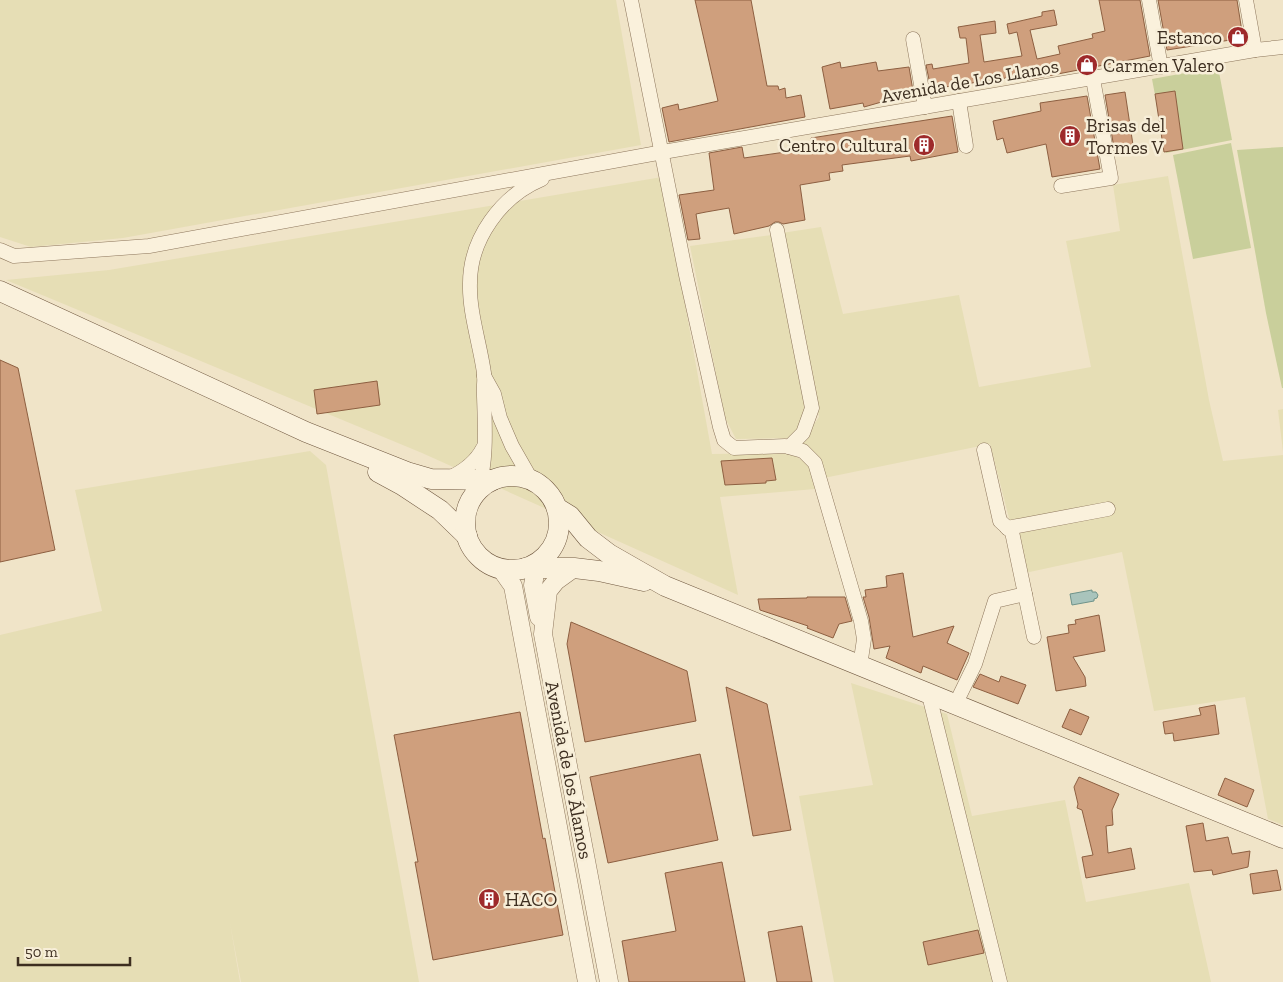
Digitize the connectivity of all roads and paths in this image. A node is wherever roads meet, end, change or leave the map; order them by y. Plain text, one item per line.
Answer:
1 (631, 0) edge
2 (1149, 0) edge
3 (1246, 0) edge
4 (913, 38) dead end
5 (1283, 48) edge
6 (1255, 50) junction
7 (1161, 67) junction
8 (1093, 78) junction
9 (959, 102) junction
10 (925, 107) junction
11 (966, 146) dead end
12 (663, 152) junction
13 (558, 172) junction
14 (1061, 186) dead end
15 (777, 230) dead end
16 (0, 250) edge
17 (0, 291) edge
18 (484, 375) junction
19 (306, 432) junction
20 (484, 445) junction
21 (789, 447) junction
22 (984, 450) dead end
23 (446, 479) junction
24 (532, 481) junction
25 (484, 484) junction
26 (557, 508) junction
27 (1108, 509) dead end
28 (1007, 528) junction
29 (467, 536) junction
30 (533, 566) junction
31 (574, 568) junction
32 (501, 569) junction
33 (665, 586) junction
34 (1025, 594) junction
35 (542, 634) junction
36 (1034, 637) dead end
37 (860, 666) junction
38 (929, 695) junction
39 (955, 705) junction
40 (1283, 838) edge
41 (587, 982) edge
42 (609, 982) edge
43 (1000, 982) edge

1 - 12 street
2 - 7 street
3 - 6 street
4 - 10 street
5 - 6 street, Avenida de Los Llanos
6 - 7 street, Avenida de Los Llanos
7 - 8 street, Avenida de Los Llanos
8 - 9 street, Avenida de Los Llanos
8 - 14 street
9 - 10 street, Avenida de Los Llanos
9 - 11 street
10 - 12 street, Avenida de Los Llanos
12 - 13 street, Avenida de Los Llanos
12 - 21 street
13 - 16 street
13 - 18 street
15 - 21 street
17 - 19 main road
18 - 20 street
18 - 24 street
19 - 23 main road
19 - 29 main road
20 - 23 street
20 - 25 street
21 - 37 street
22 - 28 street
23 - 25 main road
24 - 25 main road
24 - 26 main road
25 - 29 main road
26 - 30 main road
26 - 33 main road
27 - 28 street
28 - 34 street
29 - 32 main road
30 - 31 main road
30 - 32 main road
30 - 35 street, Avenida de los Álamos
31 - 33 main road
31 - 35 street, Avenida de los Álamos
32 - 41 street, Avenida de los Álamos
33 - 37 main road
34 - 36 street
34 - 39 street
35 - 42 street, Avenida de los Álamos
37 - 38 main road
38 - 39 main road
38 - 43 street
39 - 40 main road

